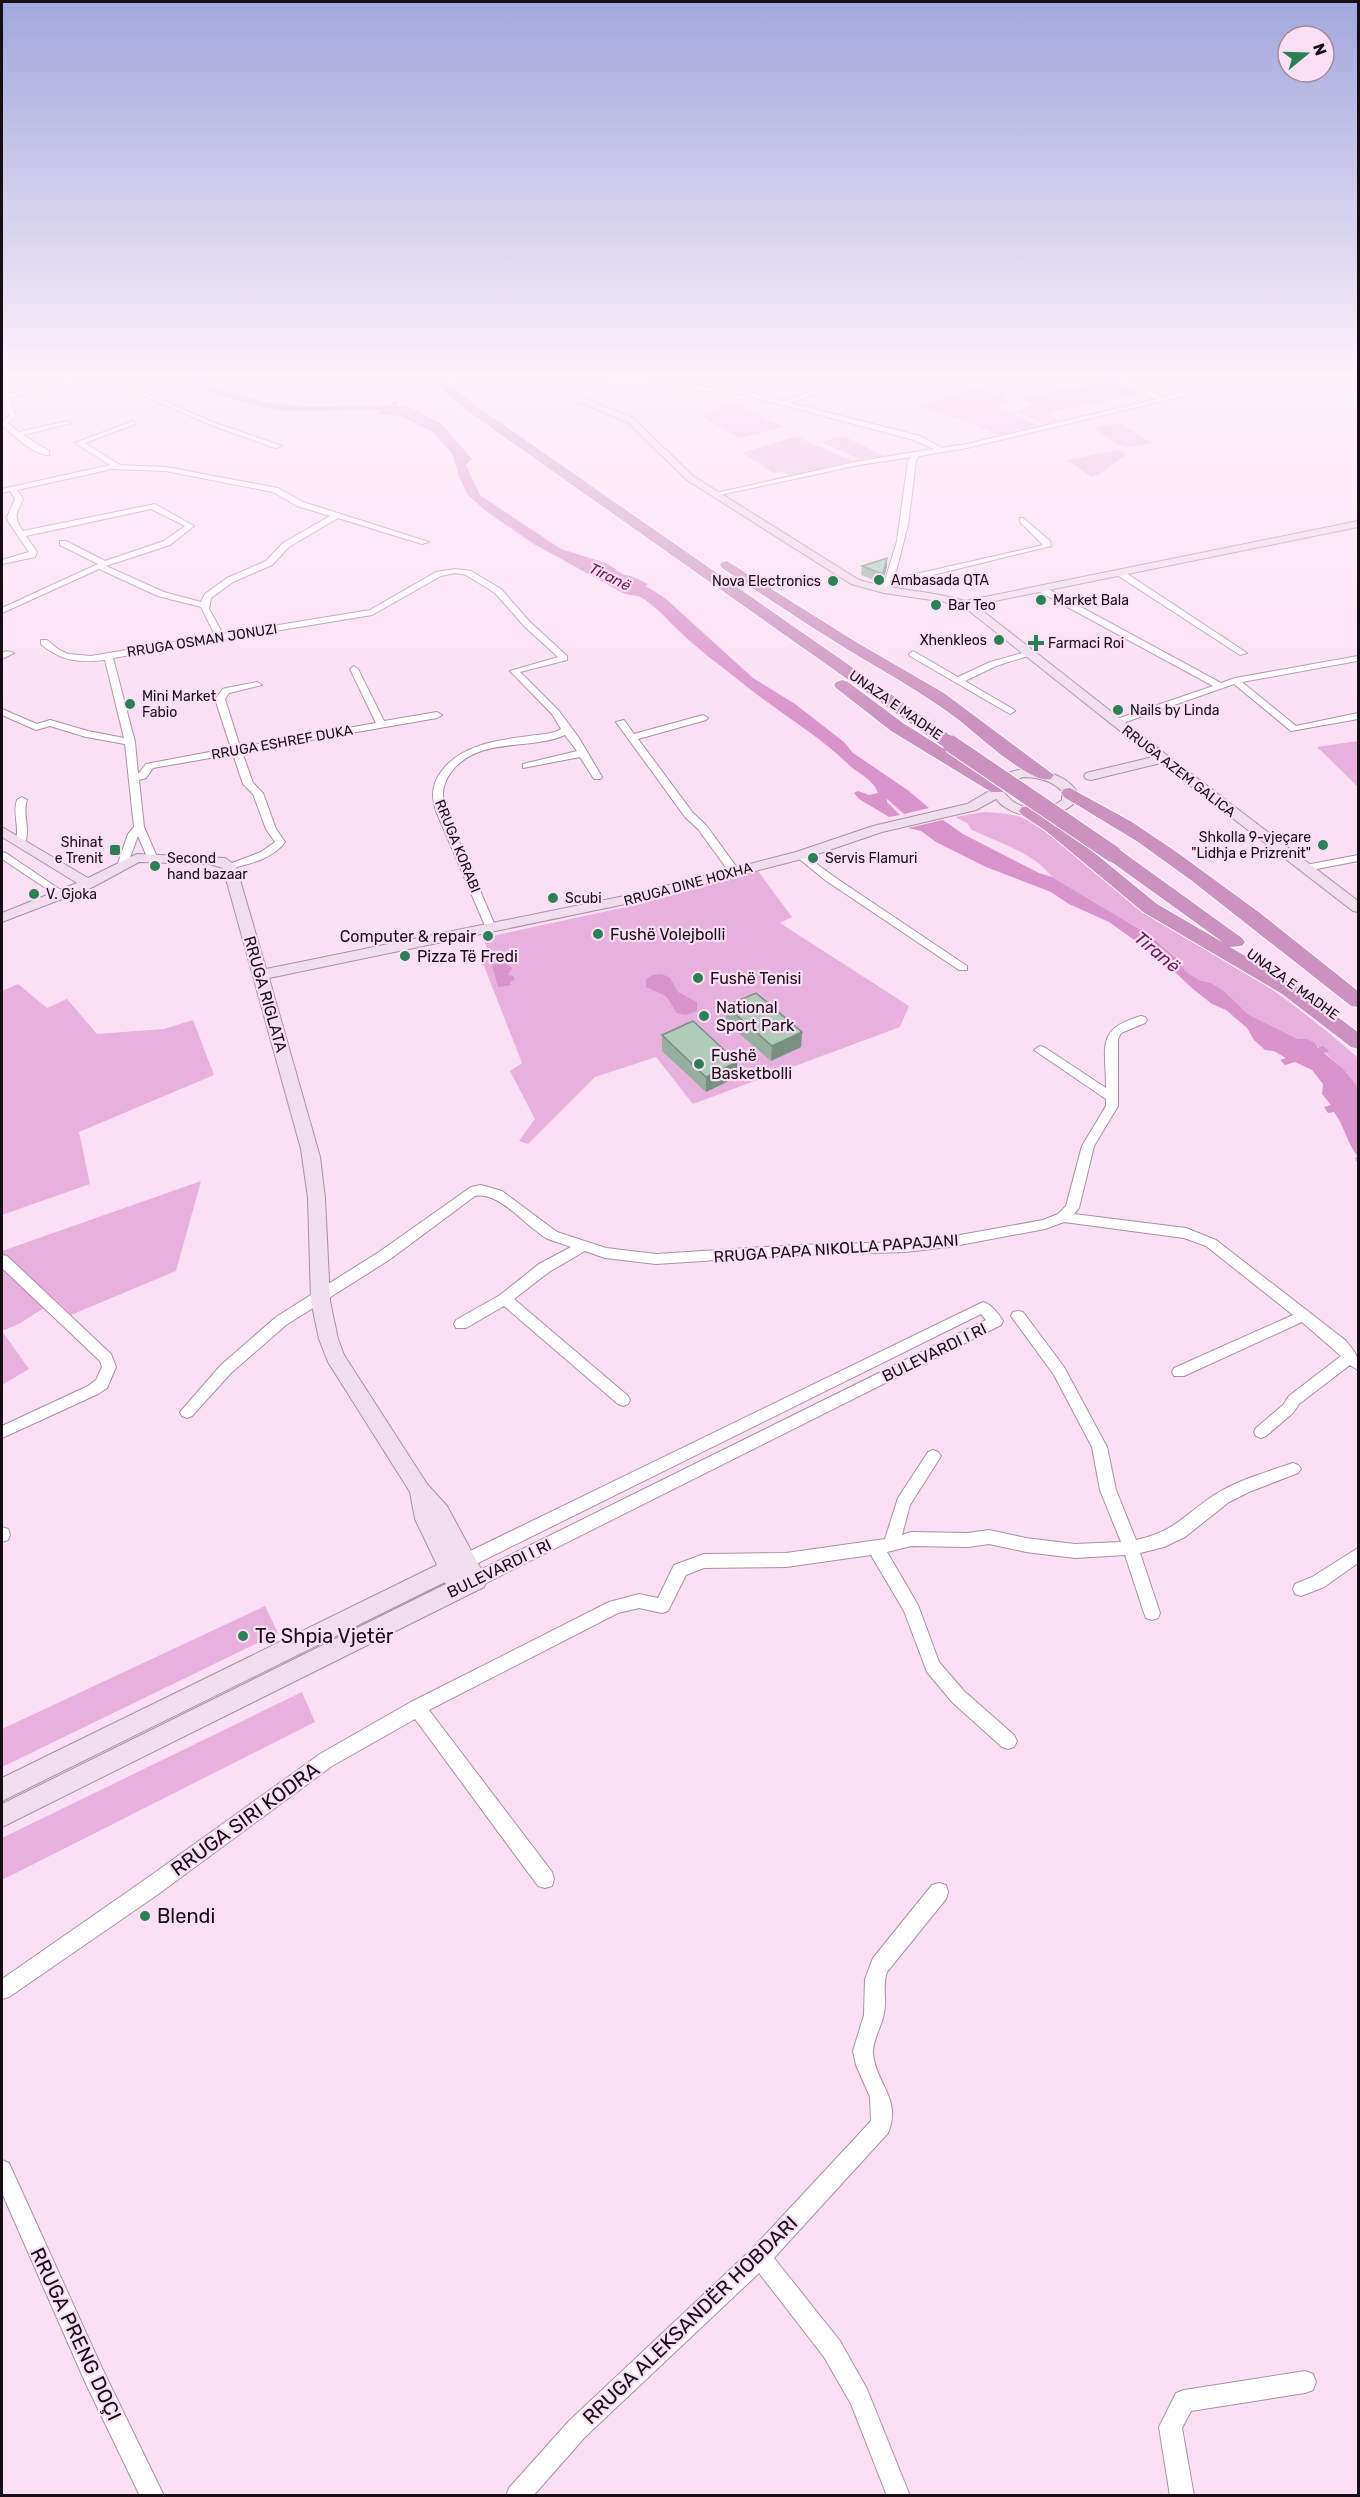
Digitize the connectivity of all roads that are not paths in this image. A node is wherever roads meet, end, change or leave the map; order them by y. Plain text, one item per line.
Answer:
1 (15, 494) edge
2 (281, 494) edge
3 (600, 494) edge
4 (606, 494) edge
5 (721, 494) edge
6 (909, 494) edge
7 (715, 495) joint
8 (337, 515) junction
9 (1023, 520) dead end
10 (1359, 524) edge
11 (660, 533) junction
12 (22, 534) junction
13 (425, 542) dead end
14 (63, 543) dead end
15 (696, 546) dead end
16 (711, 555) dead end
17 (2, 562) edge
18 (102, 565) junction
19 (1120, 573) junction
20 (887, 587) junction
21 (1041, 589) junction
22 (964, 604) junction
23 (204, 605) junction
24 (2, 611) edge
25 (220, 638) junction
26 (44, 642) dead end
27 (1243, 653) dead end
28 (913, 654) dead end
29 (1030, 654) junction
30 (1357, 658) edge
31 (109, 659) junction
32 (354, 669) dead end
33 (959, 680) junction
34 (1235, 681) junction
35 (257, 685) dead end
36 (1220, 686) junction
37 (1010, 711) dead end
38 (2, 712) edge
39 (437, 715) dead end
40 (1359, 716) edge
41 (703, 718) dead end
42 (621, 722) dead end
43 (1117, 722) junction
44 (381, 724) junction
45 (566, 730) junction
46 (633, 737) junction
47 (130, 742) junction
48 (237, 750) junction
49 (583, 753) junction
50 (1163, 759) junction
51 (526, 766) dead end
52 (1048, 776) junction
53 (597, 777) dead end
54 (134, 778) junction
55 (1076, 783) junction
56 (997, 790) junction
57 (22, 800) dead end
58 (971, 807) junction
59 (1019, 809) junction
60 (140, 827) junction
61 (2, 831) edge
62 (20, 843) junction
63 (1121, 851) junction
64 (2, 855) edge
65 (801, 855) junction
66 (152, 856) junction
67 (1359, 858) edge
68 (123, 863) junction
69 (229, 866) junction
70 (1306, 868) junction
71 (734, 871) junction
72 (88, 884) junction
73 (63, 895) junction
74 (1359, 908) edge
75 (2, 918) edge
76 (491, 928) junction
77 (963, 968) dead end
78 (260, 975) junction
79 (1359, 1001) edge
80 (1359, 1013) edge
81 (1141, 1020) dead end
82 (1359, 1032) edge
83 (1359, 1042) edge
84 (1040, 1050) dead end
85 (1113, 1098) junction
86 (1063, 1217) junction
87 (583, 1246) junction
88 (2, 1260) edge
89 (318, 1298) junction
90 (504, 1299) junction
91 (1018, 1316) dead end
92 (1303, 1316) junction
93 (461, 1324) dead end
94 (1355, 1360) edge
95 (1179, 1372) dead end
96 (623, 1401) dead end
97 (187, 1412) dead end
98 (2, 1432) edge
99 (1261, 1432) dead end
100 (933, 1456) dead end
101 (1293, 1469) dead end
102 (883, 1546) junction
103 (1131, 1548) junction
104 (1359, 1555) edge
105 (463, 1574) junction
106 (1301, 1589) dead end
107 (1152, 1613) dead end
108 (417, 1708) junction
109 (1008, 1741) dead end
110 (2, 1790) edge
111 (2, 1816) edge
112 (545, 1879) dead end
113 (939, 1892) dead end
114 (2, 1990) edge
115 (2, 2170) edge
116 (760, 2258) junction
117 (1305, 2382) dead end
118 (153, 2496) edge
119 (517, 2496) edge
120 (899, 2496) edge
121 (1182, 2496) edge

1 - 12 street
2 - 8 street
3 - 11 highway, UNAZA E MADHE
4 - 11 highway, UNAZA E MADHE
5 - 7 street
6 - 20 street
7 - 20 main road, RRUGA AZEM GALICA
8 - 13 street
8 - 23 street
9 - 20 street
10 - 19 main road
11 - 15 highway
11 - 56 highway
11 - 63 highway, UNAZA E MADHE, bridge
12 - 17 street
12 - 18 street
14 - 18 street
16 - 52 highway
18 - 23 street
18 - 24 street
19 - 21 main road
19 - 27 street
20 - 22 main road, RRUGA AZEM GALICA
21 - 22 main road
21 - 36 street
22 - 29 main road, RRUGA AZEM GALICA
23 - 25 street
25 - 31 street, RRUGA OSMAN JONUZI
25 - 45 street, RRUGA OSMAN JONUZI
26 - 31 street
28 - 33 street
29 - 33 street
29 - 43 main road, RRUGA AZEM GALICA
30 - 34 street
31 - 47 street, RRUGA OSMAN JONUZI
32 - 44 street
33 - 37 street
34 - 36 street
34 - 40 street
35 - 48 street
36 - 43 street
38 - 47 street
39 - 44 street, RRUGA ESHREF DUKA
41 - 46 street
42 - 46 street
43 - 50 main road, RRUGA AZEM GALICA
44 - 48 street, RRUGA ESHREF DUKA
45 - 49 street
45 - 76 street, RRUGA KORABI
46 - 71 street
47 - 54 street, RRUGA OSMAN JONUZI
48 - 54 street, RRUGA ESHREF DUKA
48 - 69 street
49 - 51 street
49 - 53 street
50 - 55 main road, RRUGA DINE HOXHA
50 - 70 main road, RRUGA AZEM GALICA
52 - 55 main road
52 - 56 main road, RRUGA DINE HOXHA
54 - 60 street, RRUGA OSMAN JONUZI
55 - 59 main road, RRUGA DINE HOXHA
55 - 79 highway
56 - 58 main road, RRUGA DINE HOXHA
56 - 59 main road
57 - 62 street
58 - 59 main road, RRUGA DINE HOXHA
58 - 65 main road, RRUGA DINE HOXHA
59 - 83 highway
60 - 66 street, RRUGA OSMAN JONUZI
60 - 68 street
61 - 62 main road
62 - 72 main road
63 - 80 highway, UNAZA E MADHE
63 - 82 highway, UNAZA E MADHE
64 - 73 street
65 - 71 main road, RRUGA DINE HOXHA
65 - 77 street
66 - 68 main road
66 - 69 main road
67 - 70 street
68 - 72 main road
69 - 78 main road, RRUGA RIGLATA
70 - 74 main road, RRUGA AZEM GALICA
71 - 76 main road, RRUGA DINE HOXHA
72 - 73 main road
73 - 75 main road
76 - 78 main road, RRUGA DINE HOXHA
78 - 89 main road, RRUGA RIGLATA
81 - 85 street
84 - 85 street
85 - 86 street
86 - 87 street, RRUGA PAPA NIKOLLA PAPAJANI
86 - 92 street
87 - 89 street, RRUGA PAPA NIKOLLA PAPAJANI
87 - 90 street
88 - 98 street
89 - 97 street, RRUGA PAPA NIKOLLA PAPAJANI
89 - 105 main road
90 - 93 street
90 - 96 street
91 - 103 street
92 - 94 street
92 - 95 street
94 - 99 street
100 - 102 street
101 - 103 street
102 - 103 street
102 - 108 street, RRUGA SIRI KODRA
102 - 109 street
103 - 107 street
104 - 106 street
105 - 105 street, BULEVARDI I RI
105 - 110 main road, BULEVARDI I RI
105 - 111 main road, BULEVARDI I RI
108 - 112 street
108 - 114 street, RRUGA SIRI KODRA
113 - 116 street, RRUGA ALEKSANDËR HOBDARI
115 - 118 street, RRUGA PRENG DOÇI
116 - 119 street, RRUGA ALEKSANDËR HOBDARI
116 - 120 street
117 - 121 street

